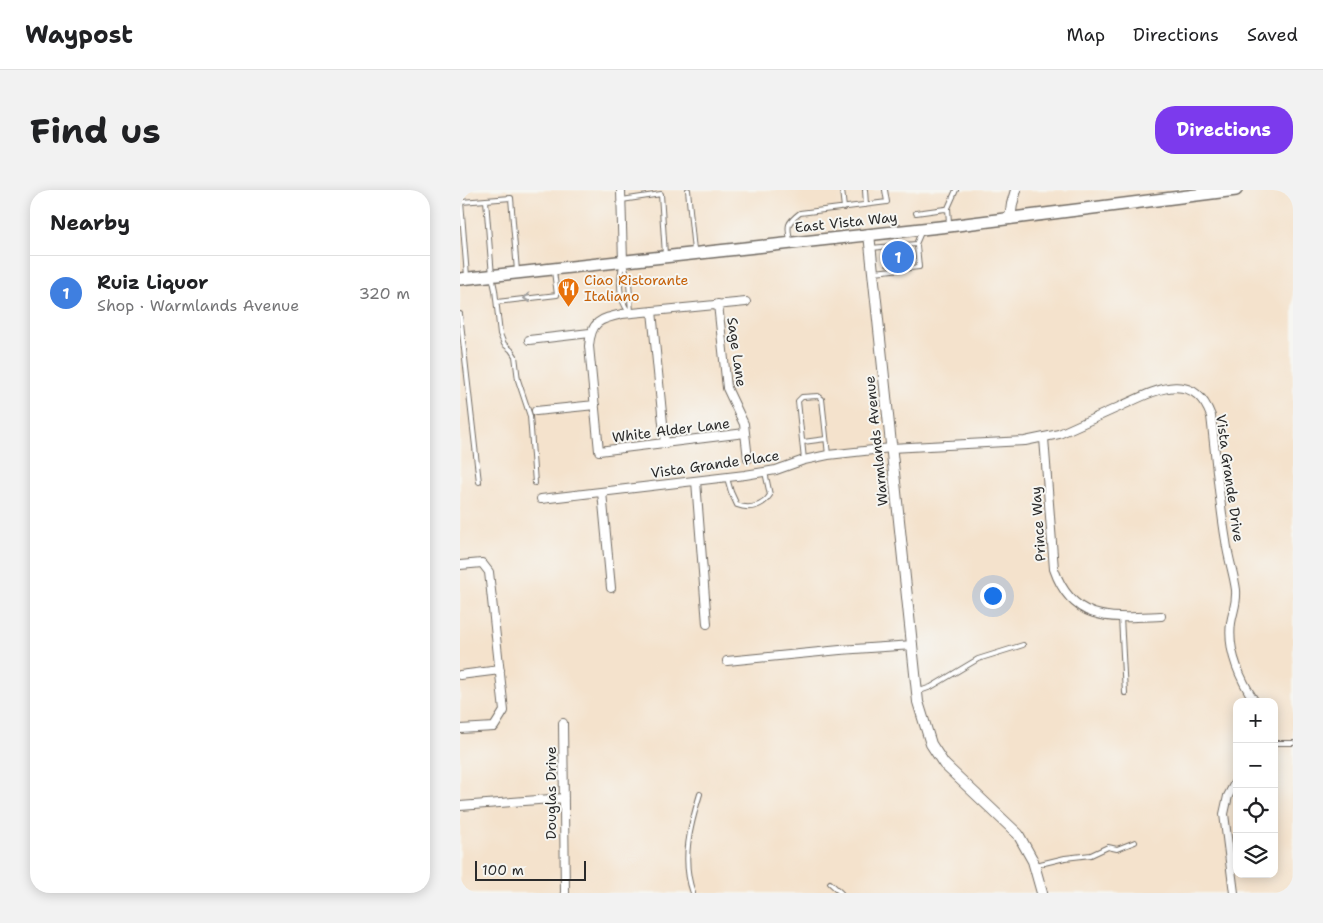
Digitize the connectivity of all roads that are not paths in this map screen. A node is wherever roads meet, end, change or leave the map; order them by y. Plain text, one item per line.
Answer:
1 (461, 190) edge
2 (621, 190) edge
3 (688, 190) edge
4 (842, 190) edge
5 (865, 190) edge
6 (886, 190) edge
7 (956, 190) edge
8 (1016, 190) edge
9 (1236, 190) edge
10 (486, 200) junction
11 (621, 200) junction
12 (461, 202) edge
13 (866, 205) junction
14 (844, 208) junction
15 (948, 210) junction
16 (916, 213) dead end
17 (1010, 218) junction
18 (949, 226) junction
19 (923, 228) junction
20 (869, 234) junction
21 (790, 243) junction
22 (916, 244) junction
23 (870, 248) junction
24 (695, 254) junction
25 (665, 257) junction
26 (623, 262) junction
27 (554, 269) junction
28 (518, 273) junction
29 (873, 273) junction
30 (492, 276) junction
31 (464, 279) edge
32 (497, 302) junction
33 (746, 302) dead end
34 (718, 304) junction
35 (652, 311) junction
36 (630, 313) junction
37 (460, 314) edge
38 (590, 333) junction
39 (529, 340) dead end
40 (595, 405) junction
41 (536, 410) dead end
42 (745, 433) junction
43 (1044, 438) junction
44 (826, 439) junction
45 (802, 442) junction
46 (665, 444) junction
47 (891, 448) junction
48 (828, 455) junction
49 (748, 459) dead end
50 (804, 460) junction
51 (765, 472) junction
52 (727, 478) junction
53 (696, 481) junction
54 (478, 482) dead end
55 (535, 483) dead end
56 (602, 492) junction
57 (541, 499) dead end
58 (460, 565) edge
59 (612, 588) dead end
60 (1161, 616) dead end
61 (1121, 617) junction
62 (707, 624) dead end
63 (913, 644) junction
64 (1023, 645) dead end
65 (727, 662) dead end
66 (500, 670) junction
67 (460, 675) edge
68 (917, 692) junction
69 (1125, 693) dead end
70 (1252, 698) edge
71 (563, 723) dead end
72 (460, 729) edge
73 (1278, 743) edge
74 (1293, 743) edge
75 (1233, 787) edge
76 (700, 794) dead end
77 (564, 798) junction
78 (460, 806) edge
79 (1135, 842) dead end
80 (1034, 866) junction
81 (830, 883) dead end
82 (565, 893) edge
83 (693, 893) edge
84 (840, 893) edge
85 (1042, 893) edge
86 (1234, 893) edge

1 - 12 lane
2 - 11 street
3 - 24 lane
4 - 14 lane
5 - 13 lane
6 - 13 lane
7 - 15 lane
8 - 17 street
9 - 17 main road, East Vista Way
10 - 12 lane
10 - 28 lane
10 - 30 lane
11 - 25 lane
11 - 26 street
12 - 31 lane
13 - 14 lane
14 - 21 lane
15 - 16 lane
15 - 18 lane
17 - 18 main road, East Vista Way
18 - 19 main road, East Vista Way
19 - 20 main road, East Vista Way
19 - 22 lane
20 - 21 main road, East Vista Way
20 - 23 street, Warmlands Avenue
21 - 24 main road, East Vista Way
22 - 23 lane
22 - 29 lane
23 - 29 street, Warmlands Avenue
24 - 25 main road, East Vista Way
25 - 26 main road, East Vista Way
26 - 27 main road, East Vista Way
26 - 36 lane
26 - 36 lane
27 - 28 main road, East Vista Way
27 -> 32 lane
28 - 30 main road, East Vista Way
29 - 47 street, Warmlands Avenue
30 - 31 main road, East Vista Way
30 - 32 lane
32 - 55 lane
33 - 34 street
34 - 35 street
34 - 42 street, Sage Lane
35 - 36 street
35 - 46 street
36 - 38 street
37 - 54 lane
38 - 39 street
38 - 40 street
40 - 41 street
40 - 46 street, White Alder Lane
42 - 46 street, White Alder Lane
42 - 49 street, Sage Lane
43 - 47 street, Vista Grande Drive
43 - 61 street, Prince Way
43 - 70 street, Vista Grande Drive
44 - 45 lane
44 - 45 lane
44 - 48 lane
45 - 50 lane
47 - 48 street, Vista Grande Place
47 - 63 street, Warmlands Avenue
48 - 50 street, Vista Grande Place
50 - 51 street, Vista Grande Place
51 - 52 street, Vista Grande Place
51 - 52 lane
52 - 53 street, Vista Grande Place
53 - 56 street, Vista Grande Place
53 - 62 street
56 - 57 street, Vista Grande Place
56 - 59 street
58 - 66 street
60 - 61 street, Prince Way
61 - 69 lane
63 - 65 street
63 - 68 street, Warmlands Avenue
64 - 68 lane
66 - 67 street
66 - 72 street
68 - 80 street, Warmlands Avenue
71 - 77 street, Douglas Drive
73 - 74 lane
75 - 86 street
76 - 83 lane
77 - 78 street
77 - 82 street, Douglas Drive
79 - 80 lane
80 - 85 street, Warmlands Avenue
81 - 84 lane

